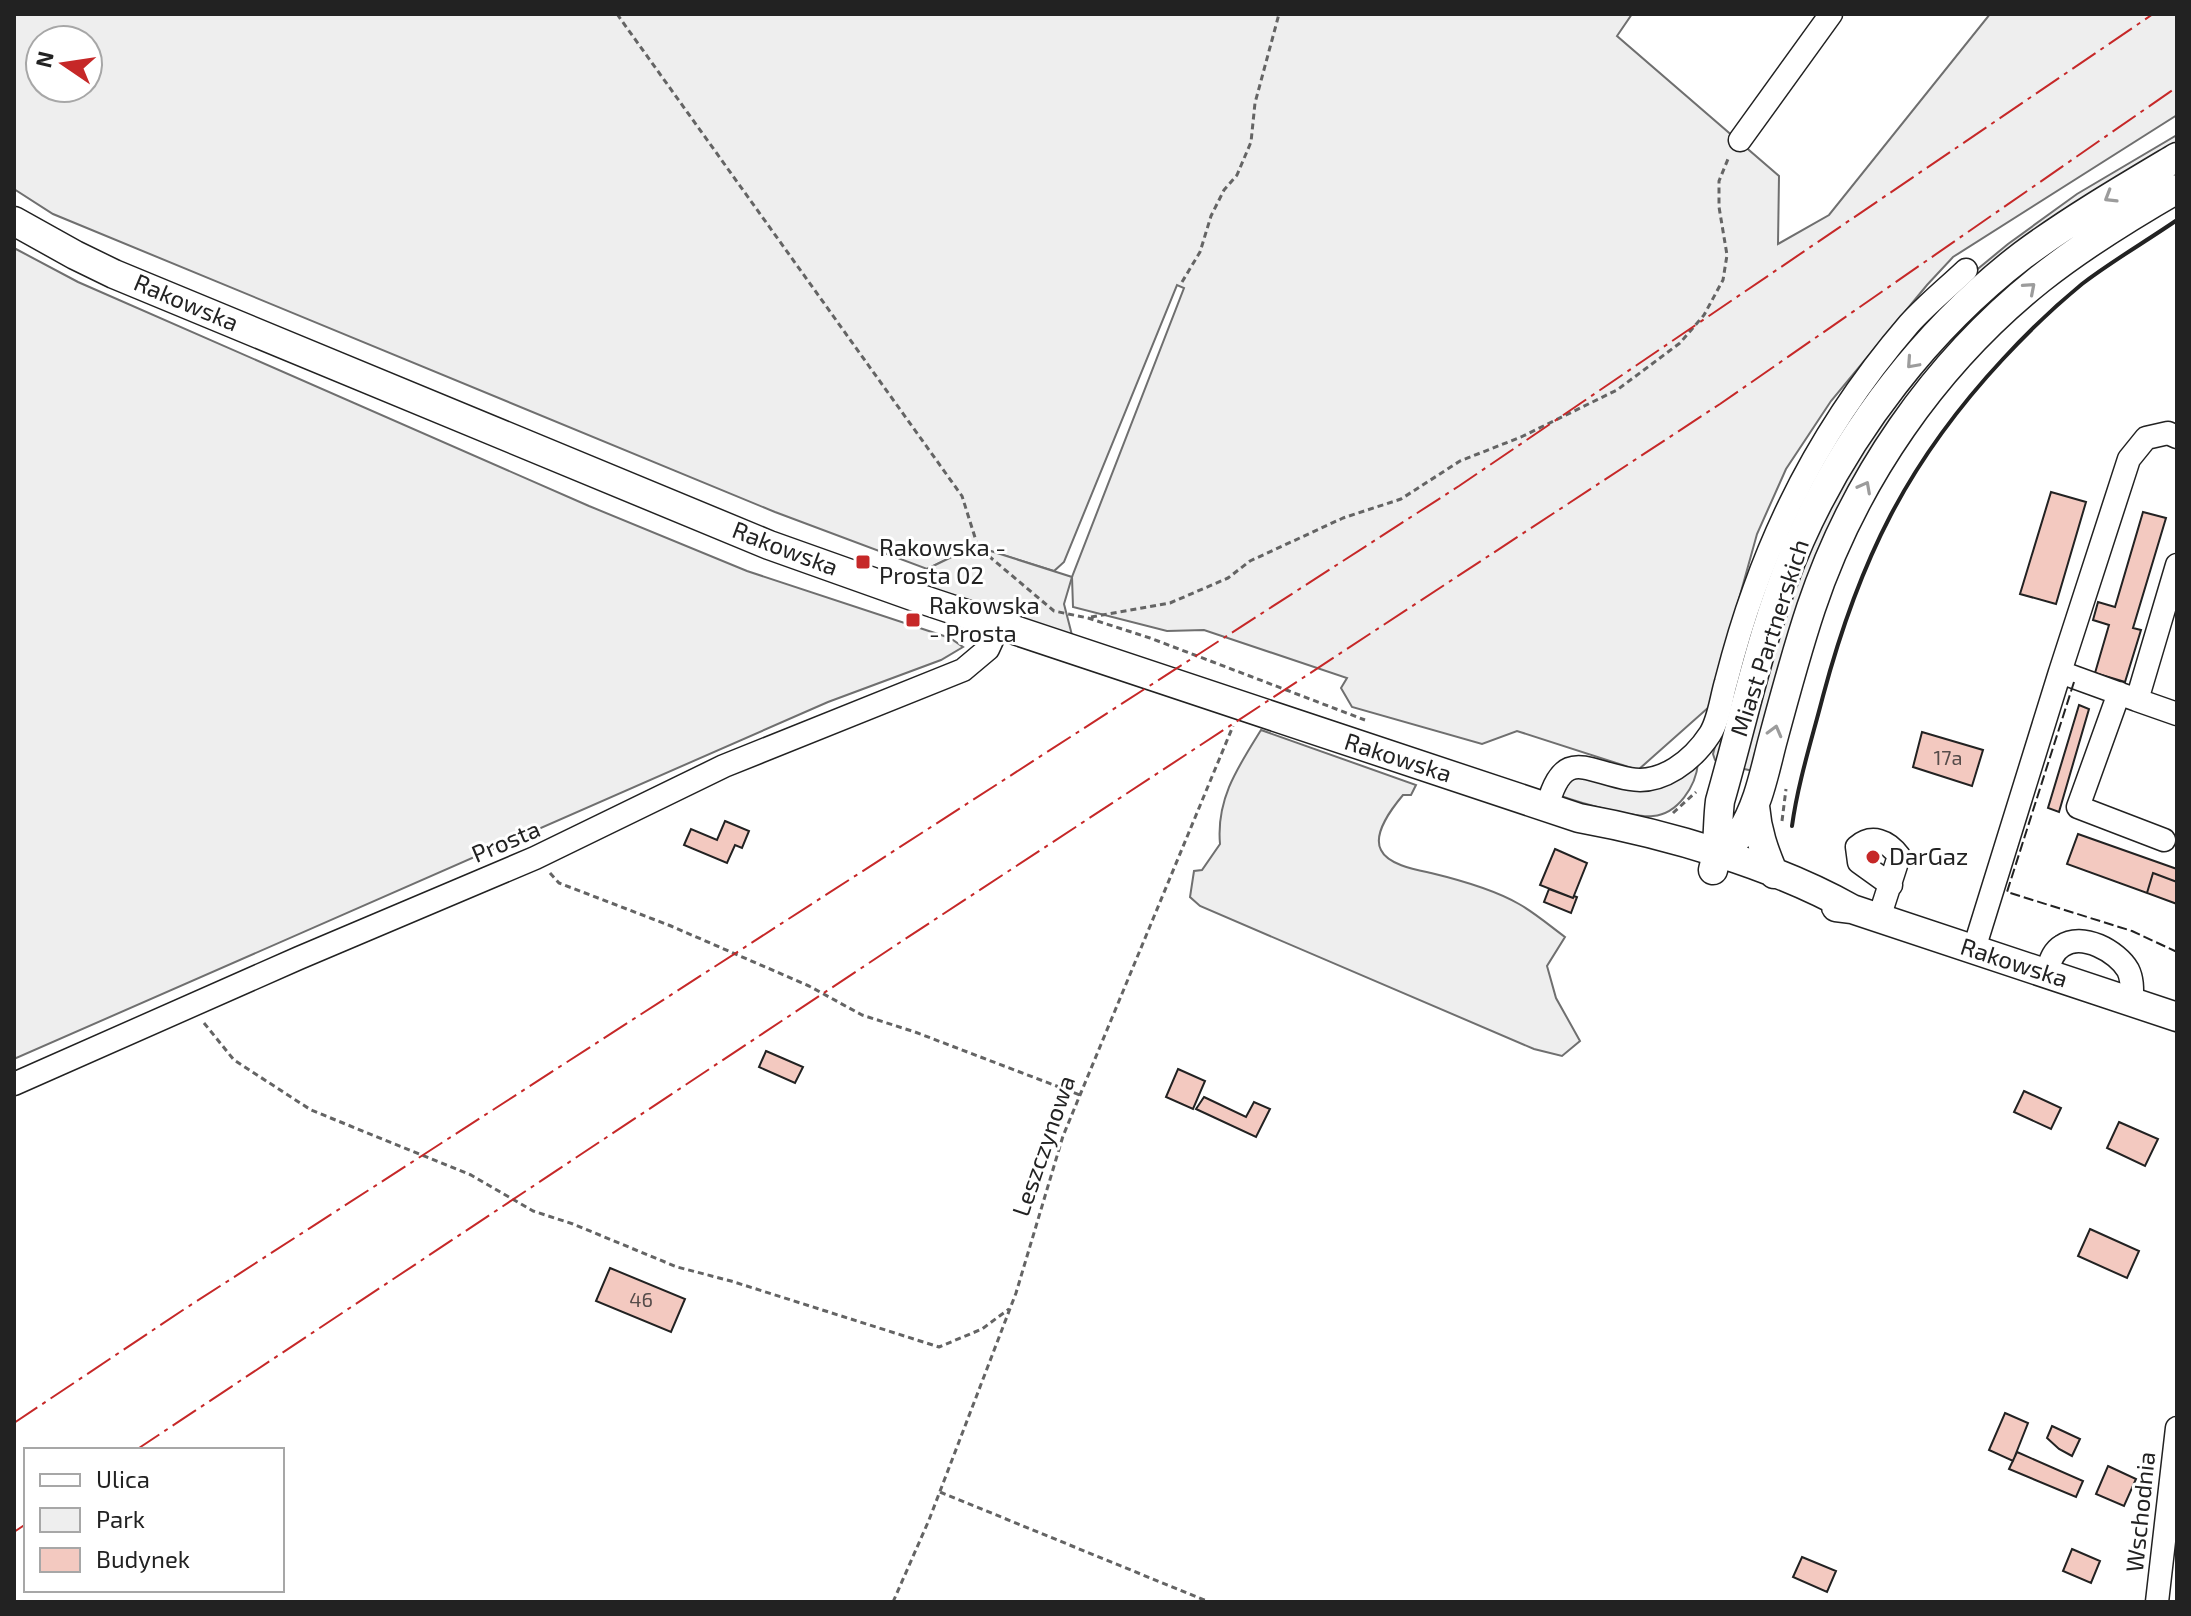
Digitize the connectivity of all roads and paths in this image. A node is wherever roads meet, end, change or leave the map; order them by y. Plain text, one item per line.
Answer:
1 (617, 14) edge
2 (1279, 14) edge
3 (1831, 14) edge
4 (1740, 140) joint
5 (2177, 157) edge
6 (2177, 189) edge
7 (14, 221) edge
8 (1966, 270) dead end
9 (1182, 282) dead end
10 (2177, 437) edge
11 (2177, 565) edge
12 (1088, 618) junction
13 (999, 625) junction
14 (2060, 672) junction
15 (2128, 697) junction
16 (1241, 706) junction
17 (2177, 714) edge
18 (1374, 723) dead end
19 (1720, 801) junction
20 (1755, 806) junction
21 (1547, 807) junction
22 (1579, 818) junction
23 (1669, 838) junction
24 (2164, 840) dead end
25 (535, 858) junction
26 (1715, 863) junction
27 (1774, 874) junction
28 (1891, 885) junction
29 (1852, 909) junction
30 (1879, 918) junction
31 (1974, 949) junction
32 (2046, 973) junction
33 (2132, 1002) junction
34 (191, 1007) junction
35 (2177, 1017) edge
36 (14, 1084) edge
37 (1080, 1095) junction
38 (1009, 1309) junction
39 (2177, 1428) edge
40 (940, 1492) junction
41 (893, 1602) edge
42 (1209, 1602) edge
43 (2157, 1602) edge

1 - 12 path
2 - 9 path
3 - 4 street
4 - 12 path
5 -> 19 main road, Miast Partnerskich
20 -> 6 main road, Miast Partnerskich
7 - 13 main road, Rakowska
8 - 21 street
10 - 14 street
11 - 15 street
12 - 18 path
13 - 16 main road, Rakowska
13 - 25 street, Prosta
14 - 15 street
14 - 31 street
15 - 17 street
15 - 24 street
16 - 21 main road, Rakowska
16 - 37 path, Leszczynowa
19 - 23 main road, Miast Partnerskich
19 - 26 main road, Miast Partnerskich
20 - 26 main road, Miast Partnerskich
20 - 27 main road, Miast Partnerskich
21 - 22 main road, Rakowska
22 - 23 main road, Rakowska
22 - 26 main road, Rakowska
23 - 26 main road, Rakowska
25 - 34 street, Prosta
25 - 37 path
26 - 27 main road, Rakowska
26 - 29 main road, Rakowska
27 - 29 main road, Rakowska
28 - 28 street
28 - 30 street
29 - 30 main road, Rakowska
30 - 31 main road, Rakowska
31 - 32 main road, Rakowska
32 - 33 main road, Rakowska
32 - 33 street
33 - 35 main road, Rakowska
34 - 36 street, Prosta
34 - 38 path
37 - 38 path, Leszczynowa
38 - 40 path, Leszczynowa
39 - 43 street, Wschodnia
40 - 41 path, Leszczynowa
40 - 42 path

